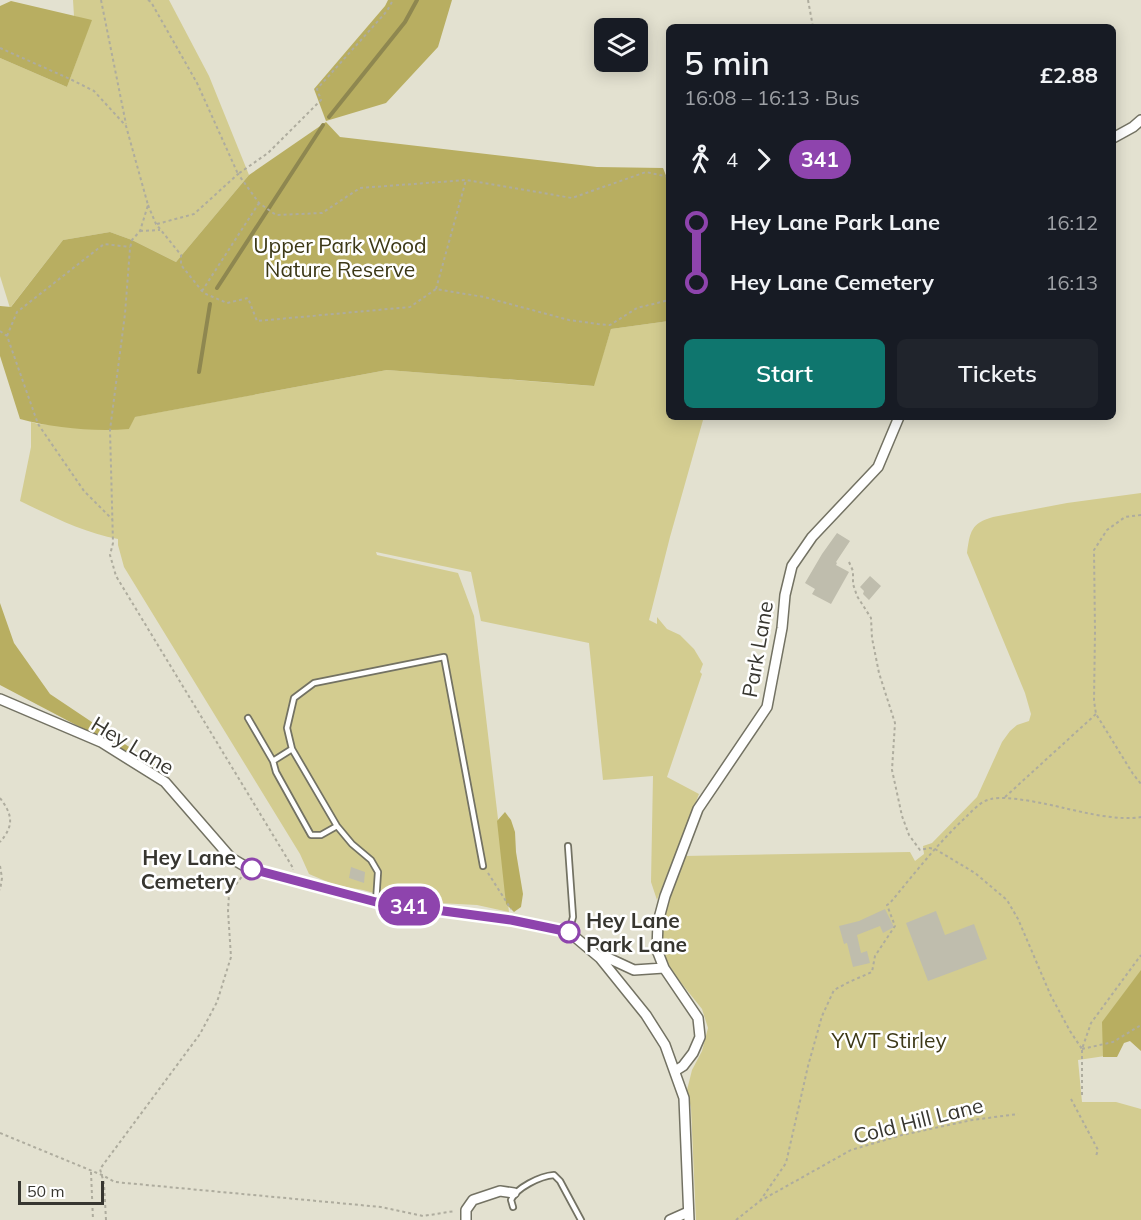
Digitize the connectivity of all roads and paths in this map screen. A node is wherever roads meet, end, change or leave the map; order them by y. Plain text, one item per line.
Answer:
1 (101, 0) edge
2 (148, 0) edge
3 (393, 0) edge
4 (808, 0) edge
5 (812, 24) edge
6 (0, 48) edge
7 (1141, 120) edge
8 (126, 126) junction
9 (1116, 136) edge
10 (238, 174) junction
11 (666, 176) edge
12 (466, 180) junction
13 (259, 203) junction
14 (148, 205) junction
15 (156, 224) junction
16 (160, 230) junction
17 (140, 231) junction
18 (130, 248) junction
19 (436, 289) junction
20 (202, 291) junction
21 (666, 301) edge
22 (0, 331) edge
23 (7, 336) junction
24 (897, 420) edge
25 (1141, 515) edge
26 (112, 519) junction
27 (849, 562) dead end
28 (0, 699) edge
29 (1096, 714) junction
30 (248, 718) dead end
31 (292, 749) junction
32 (273, 761) junction
33 (1141, 784) edge
34 (0, 798) edge
35 (1004, 798) junction
36 (1141, 817) edge
37 (337, 826) junction
38 (0, 842) edge
39 (568, 846) dead end
40 (935, 849) junction
41 (0, 866) edge
42 (483, 866) joint
43 (248, 868) junction
44 (291, 880) junction
45 (0, 890) edge
46 (376, 902) junction
47 (511, 920) junction
48 (569, 932) junction
49 (1141, 955) edge
50 (600, 958) junction
51 (664, 968) junction
52 (1141, 1025) edge
53 (1082, 1049) junction
54 (675, 1071) junction
55 (1082, 1095) dead end
56 (1071, 1099) dead end
57 (1018, 1114) dead end
58 (0, 1133) edge
59 (1096, 1156) dead end
60 (91, 1170) junction
61 (102, 1175) junction
62 (514, 1193) junction
63 (760, 1201) junction
64 (513, 1207) dead end
65 (689, 1216) edge
66 (465, 1219) edge
67 (93, 1220) edge
68 (106, 1220) edge
69 (581, 1220) edge
70 (670, 1220) edge
71 (736, 1220) edge

1 - 8 path
2 - 10 path
3 - 10 path
4 - 5 path
6 - 8 path
7 - 9 street
8 - 14 path
10 - 13 path
10 - 15 path
11 - 12 path
12 - 13 path
12 - 19 path
13 - 20 path
14 - 15 path
14 - 17 path
15 - 16 path
16 - 17 path
16 - 20 path
17 - 18 path
18 - 23 path
18 - 26 path
19 - 20 path
19 - 21 path
22 - 23 path
23 - 26 path
24 - 51 street, Park Lane
25 - 29 path
26 - 44 path
27 - 40 path
28 - 43 street, Hey Lane
29 - 33 path
29 - 35 path
30 - 32 lane
31 - 32 lane
31 - 37 lane
31 - 42 lane
32 - 37 lane
34 - 38 path
35 - 36 path
35 - 40 path
37 - 46 lane
39 - 48 lane
40 - 53 path
40 - 63 path
41 - 45 path
42 - 47 path
43 - 44 street, Hey Lane
43 - 61 path
44 - 46 street, Hey Lane
46 - 47 street, Hey Lane
47 - 48 street, Hey Lane
48 - 50 street, Hey Lane
49 - 53 path
50 - 51 street
50 - 54 street
51 - 54 street, Park Lane
52 - 53 path
53 - 55 path
54 - 65 street
56 - 59 path
57 - 63 path, Cold Hill Lane
58 - 60 path
60 - 61 path
60 - 67 path
61 - 66 path
61 - 68 path
62 - 64 lane
62 - 66 street
62 - 69 lane
63 - 71 path, Cold Hill Lane
65 - 70 street

